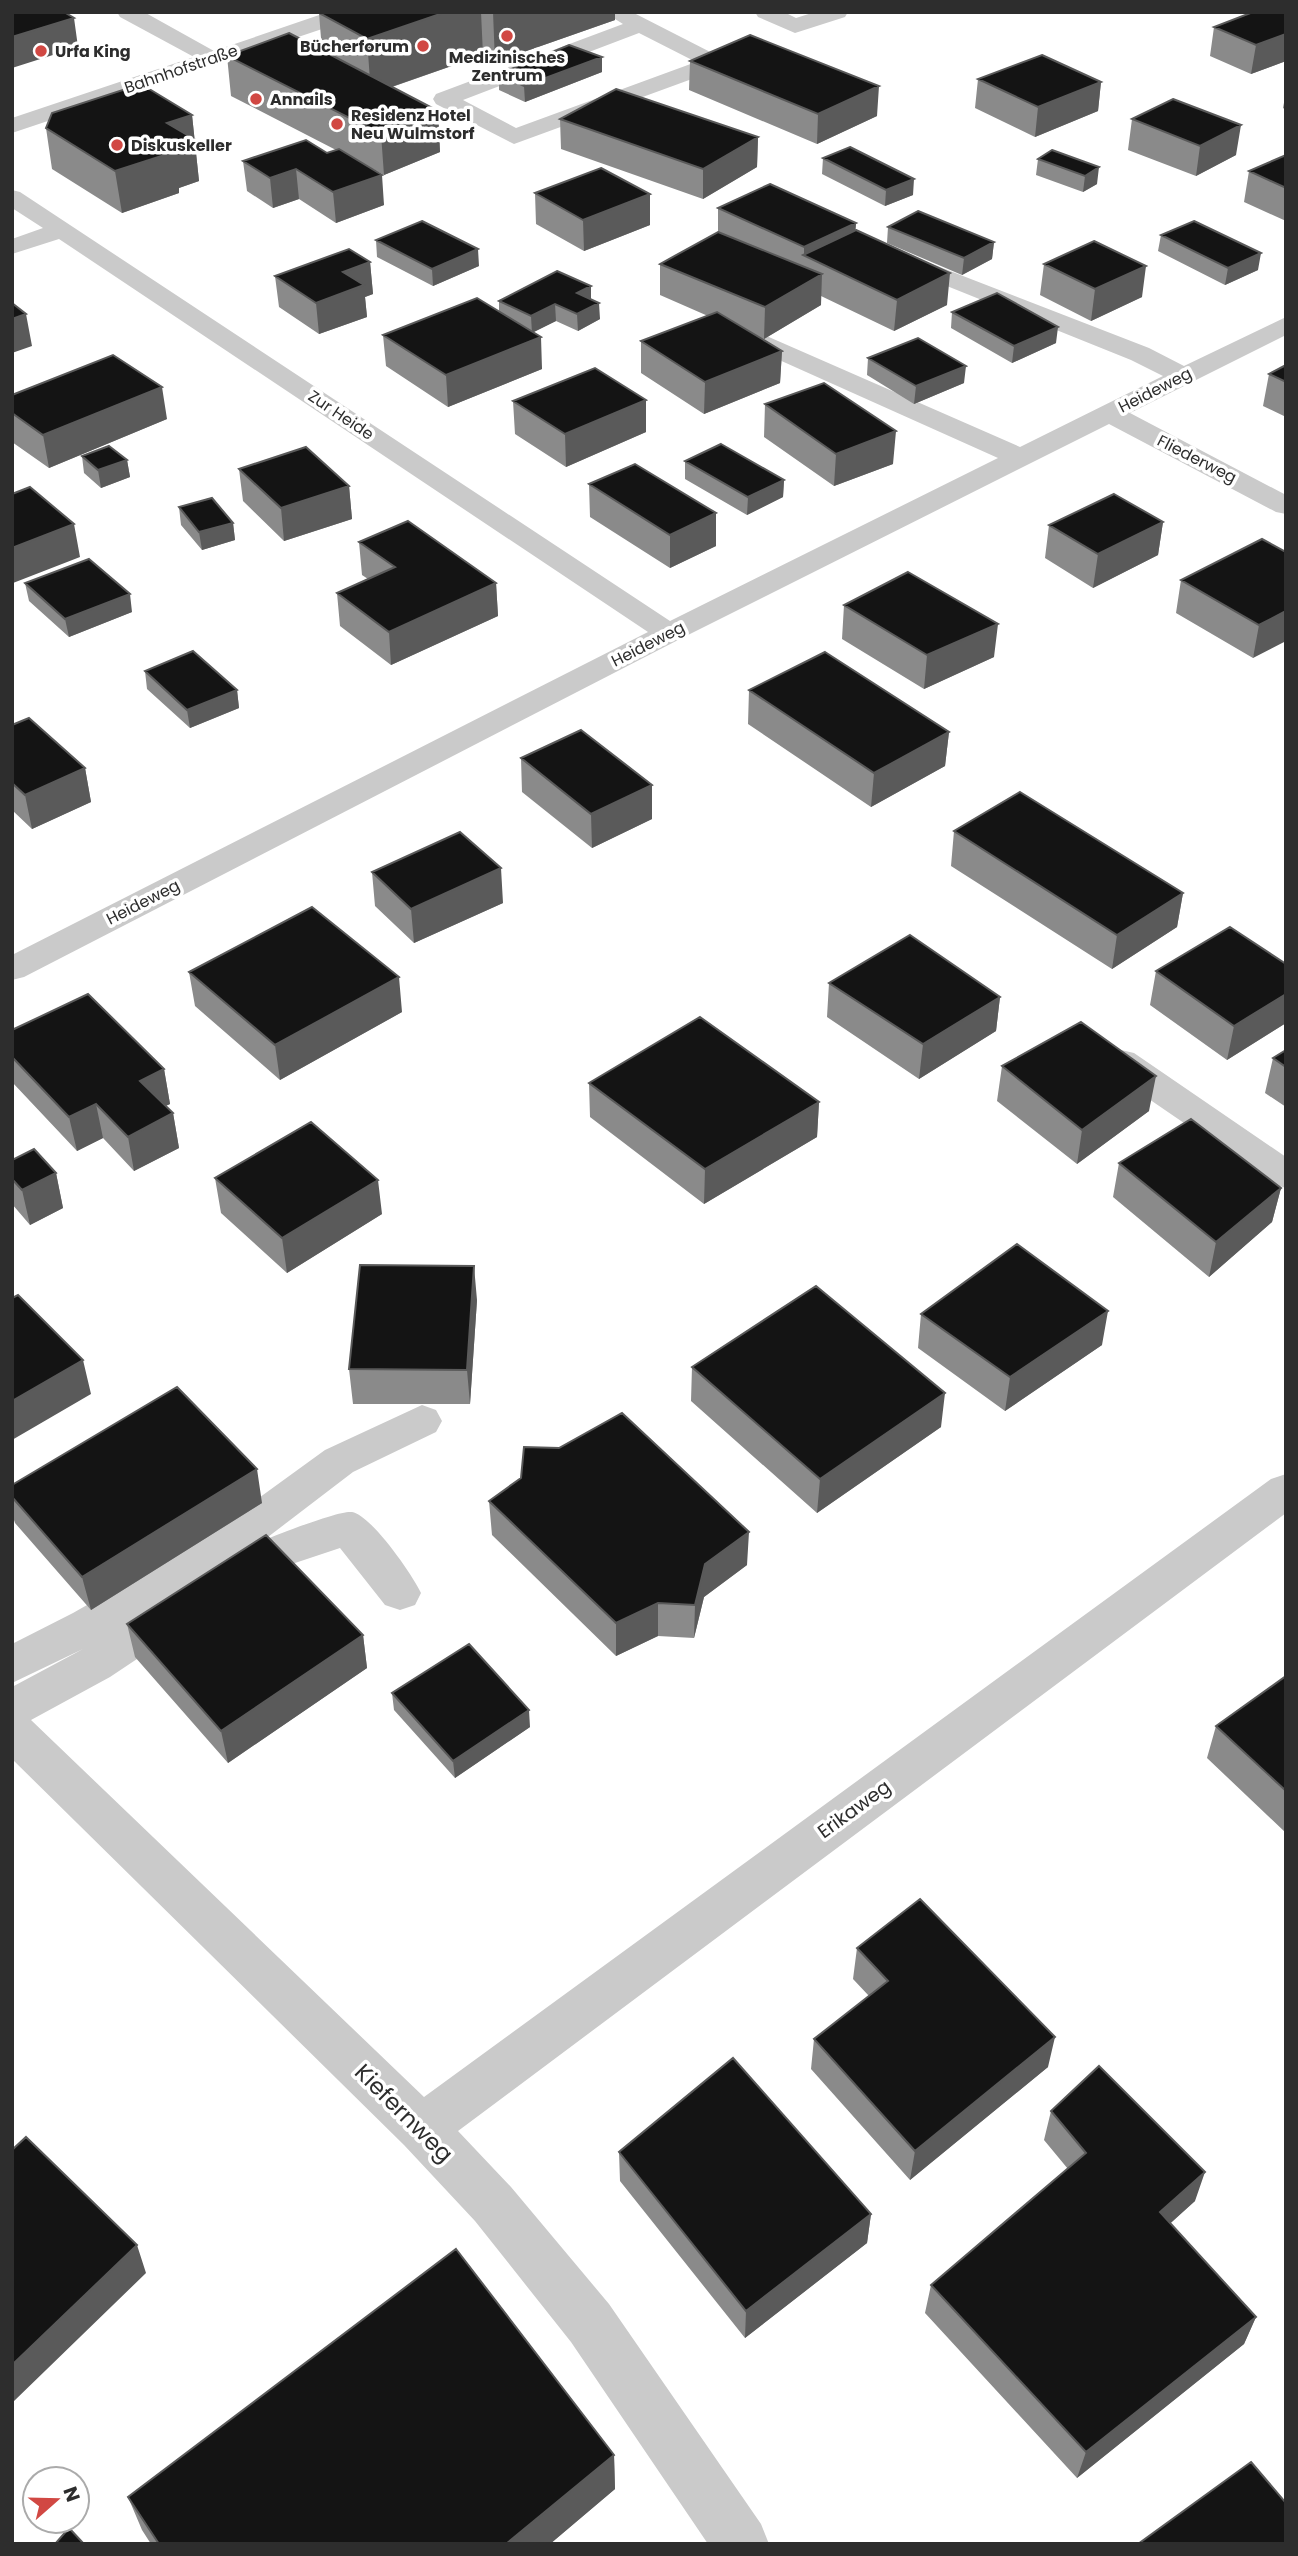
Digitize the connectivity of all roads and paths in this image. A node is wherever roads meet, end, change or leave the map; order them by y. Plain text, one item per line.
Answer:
1 (128, 12) edge
2 (351, 12) edge
3 (615, 12) edge
4 (765, 12) edge
5 (837, 12) edge
6 (641, 25) junction
7 (213, 59) junction
8 (12, 126) edge
9 (12, 197) edge
10 (62, 230) junction
11 (12, 247) edge
12 (892, 256) edge
13 (1286, 325) edge
14 (746, 336) edge
15 (1183, 376) junction
16 (1109, 414) junction
17 (1021, 458) junction
18 (1286, 506) edge
19 (669, 633) junction
20 (12, 969) edge
21 (1121, 1062) edge
22 (1286, 1175) edge
23 (422, 1421) dead end
24 (1286, 1490) edge
25 (400, 1593) dead end
26 (12, 1664) edge
27 (12, 1707) edge
28 (12, 1730) edge
29 (422, 2128) junction
30 (741, 2544) edge

1 - 7 street
2 - 7 street, Bahnhofstraße
3 - 6 street
4 - 5 street
6 - 6 street
7 - 8 street, Bahnhofstraße
9 - 10 street, Zur Heide
10 - 11 street
10 - 19 street, Zur Heide
12 - 15 street
13 - 15 street, Heideweg
14 - 17 street
15 - 16 street, Heideweg
16 - 17 street, Heideweg
16 - 18 street, Fliederweg
17 - 19 street, Heideweg
19 - 20 street, Heideweg
21 - 22 street
23 - 26 street
24 - 29 street, Erikaweg
25 - 27 street
28 - 29 street, Kiefernweg
29 - 30 street, Kiefernweg

